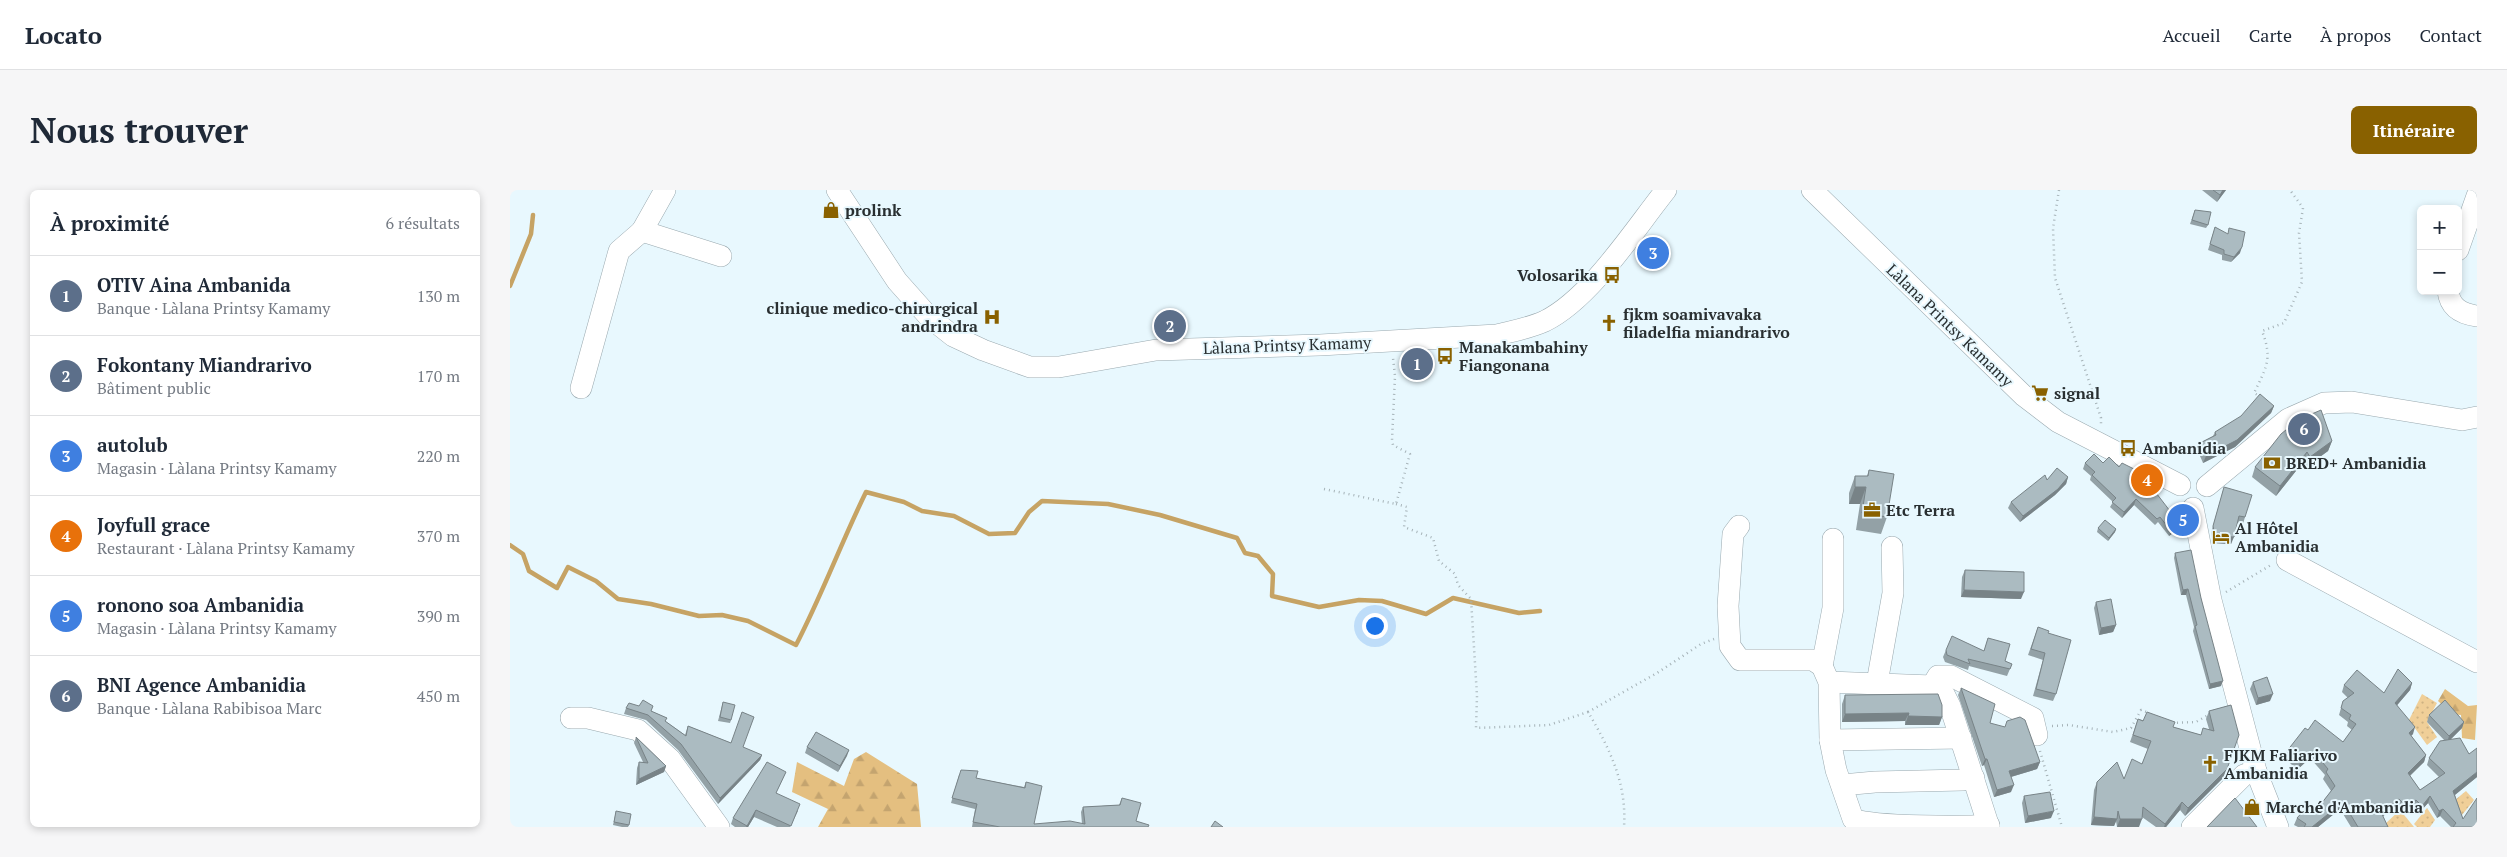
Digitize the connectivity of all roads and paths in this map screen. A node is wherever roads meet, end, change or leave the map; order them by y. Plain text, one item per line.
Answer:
1 (665, 190) edge
2 (837, 190) edge
3 (1666, 190) edge
4 (1812, 190) edge
5 (2059, 190) edge
6 (2290, 190) edge
7 (2477, 196) edge
8 (642, 231) junction
9 (2462, 239) edge
10 (721, 256) dead end
11 (2449, 295) edge
12 (2477, 316) edge
13 (1390, 341) junction
14 (581, 388) dead end
15 (2268, 401) edge
16 (2477, 418) edge
17 (2100, 445) junction
18 (2180, 485) junction
19 (2207, 486) junction
20 (1324, 489) dead end
21 (1396, 504) junction
22 (2193, 508) junction
23 (1739, 526) dead end
24 (1833, 539) dead end
25 (1892, 547) dead end
26 (2287, 560) joint
27 (2211, 600) junction
28 (1729, 634) junction
29 (2477, 662) edge
30 (1825, 674) junction
31 (1877, 683) junction
32 (1932, 686) junction
33 (1588, 712) junction
34 (2150, 713) edge
35 (2211, 714) edge
36 (571, 718) dead end
37 (2167, 720) edge
38 (2041, 730) junction
39 (1961, 738) junction
40 (1830, 740) junction
41 (2256, 771) junction
42 (1974, 778) junction
43 (1842, 785) junction
44 (1989, 826) edge
45 (719, 827) edge
46 (1624, 827) edge
47 (2062, 827) edge
48 (2192, 827) edge
49 (2278, 827) edge

1 - 8 street
2 - 13 street, Làlana Printsy Kamamy
3 - 13 street, Làlana Printsy Kamamy
4 - 17 street, Làlana Printsy Kamamy
5 - 17 path
6 - 15 path
7 - 9 street
8 - 10 street
8 - 14 street
11 - 12 street
13 - 21 path
16 - 19 street
17 - 18 street, Làlana Printsy Kamamy
18 - 19 street
18 - 22 street
19 - 22 street
20 - 21 path
21 - 33 path
22 - 27 street
23 - 28 street
24 - 30 street
25 - 31 street
26 - 27 path
26 - 29 street
27 - 41 street
28 - 30 street
28 - 33 path
30 - 31 street
30 - 40 street
31 - 32 street
32 - 38 street
32 - 39 street
33 - 46 path
34 - 38 path
35 - 37 path
36 - 45 street
38 - 47 path
39 - 40 street
39 - 42 street
40 - 43 street
41 - 48 street
41 - 49 street
42 - 43 street
42 - 44 street
43 - 44 street

